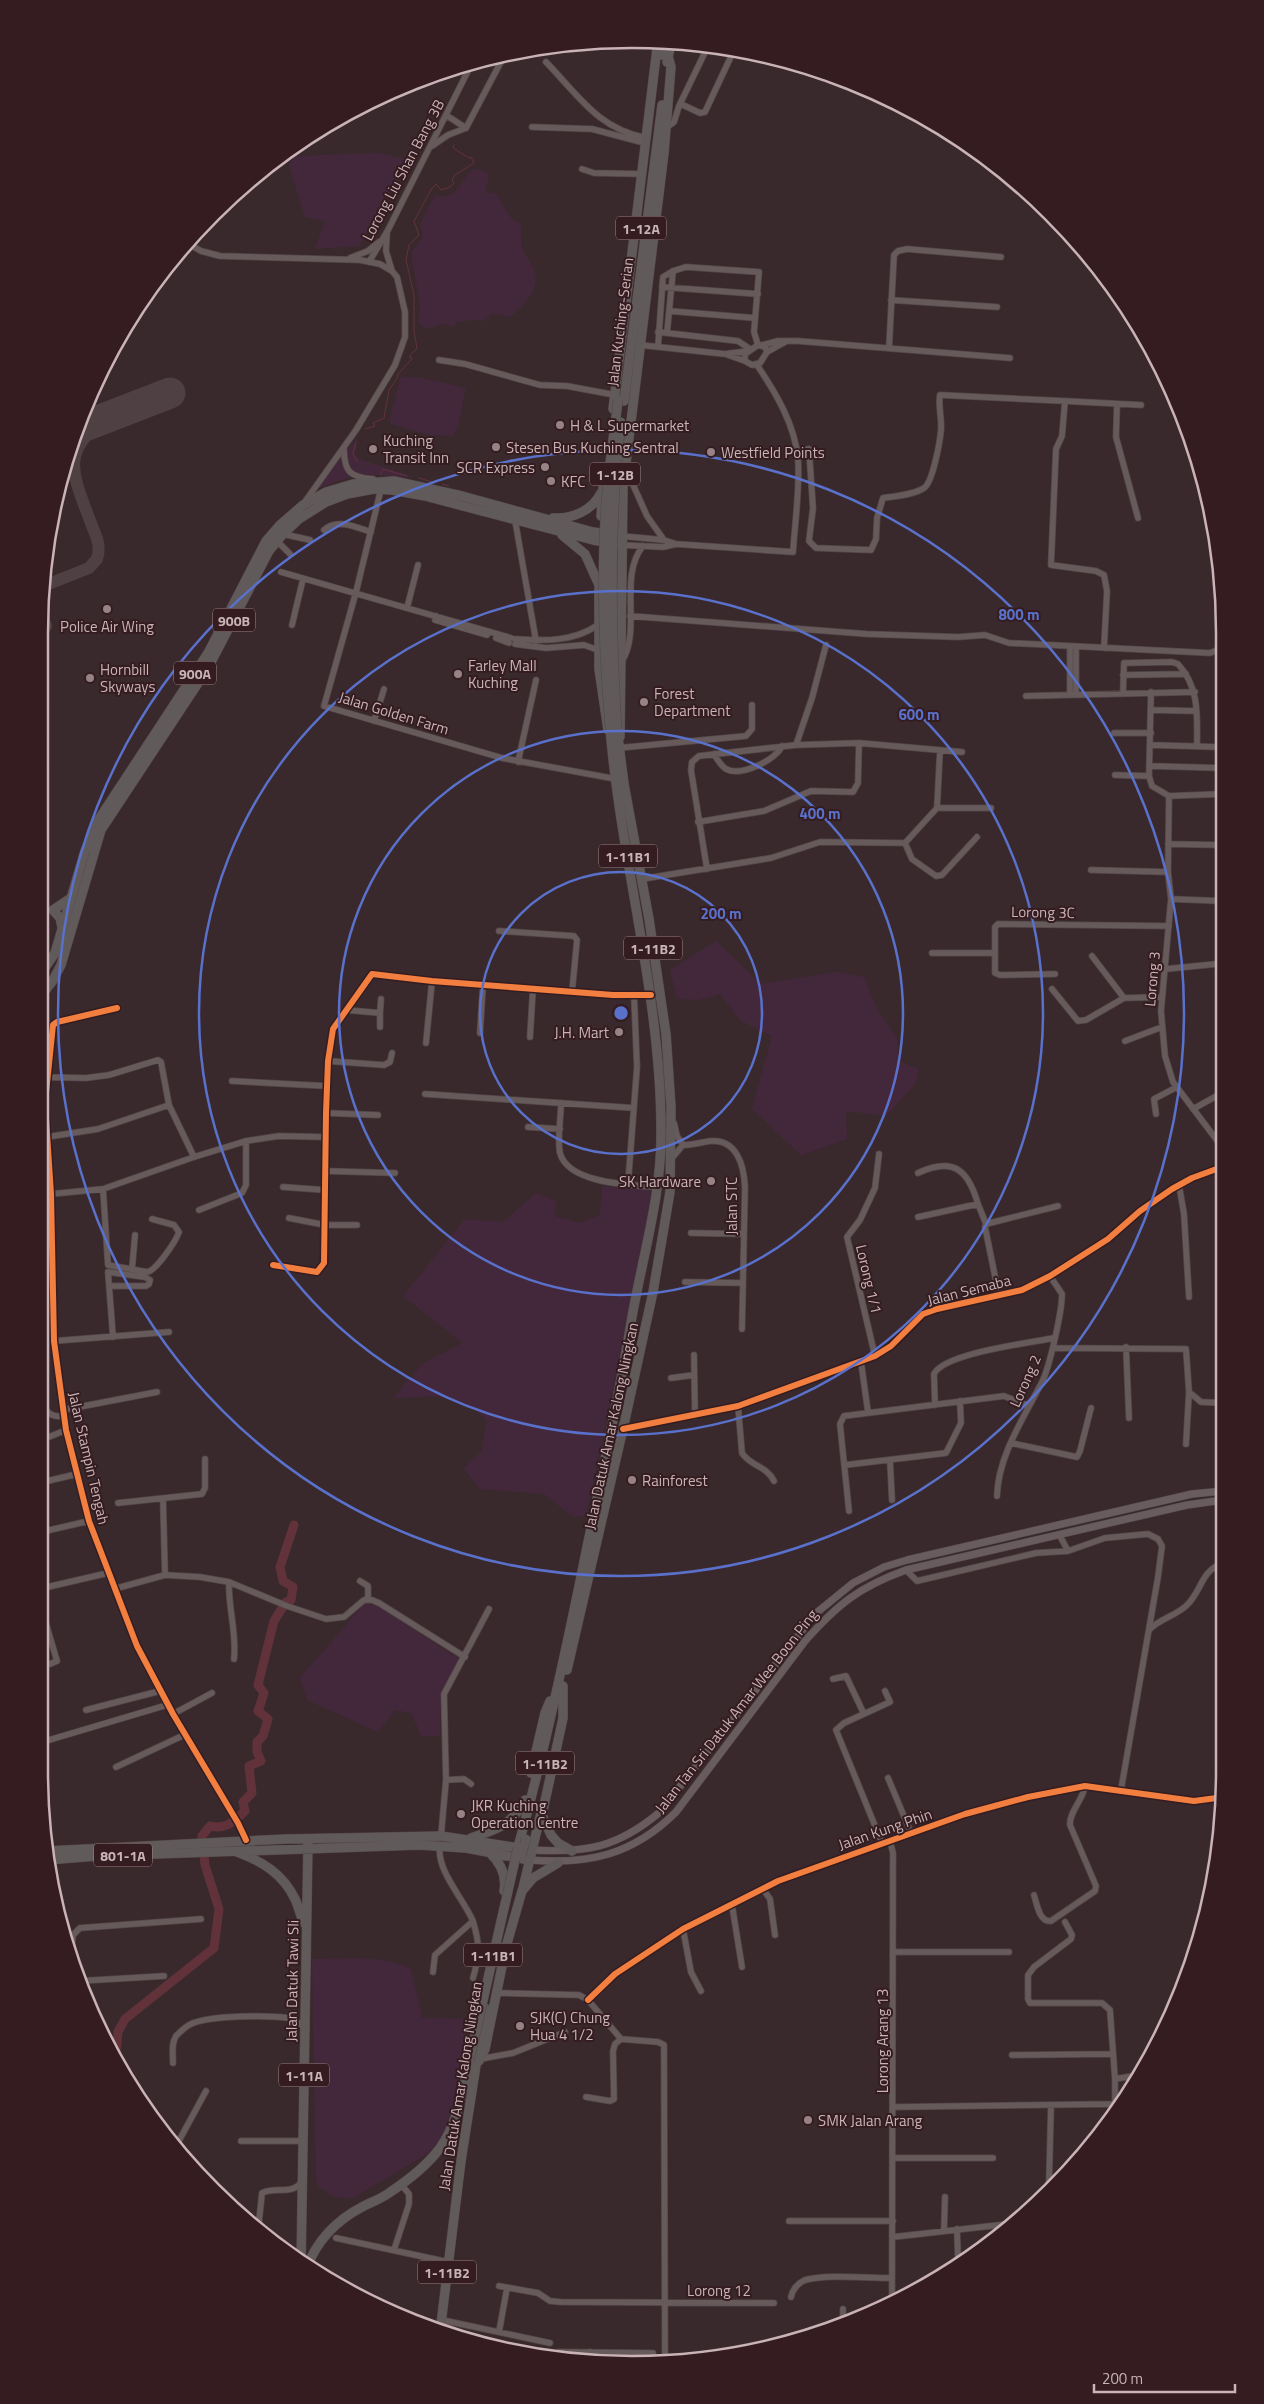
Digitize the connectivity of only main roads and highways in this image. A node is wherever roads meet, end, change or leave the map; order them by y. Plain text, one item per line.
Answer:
1 (657, 49) edge
2 (665, 49) edge
3 (668, 49) edge
4 (665, 55) junction
5 (654, 72) junction
6 (603, 489) junction
7 (462, 496) junction
8 (485, 512) junction
9 (541, 518) junction
10 (601, 523) junction
11 (622, 526) junction
12 (557, 531) junction
13 (621, 540) junction
14 (601, 541) junction
15 (600, 569) junction
16 (621, 571) junction
17 (599, 585) junction
18 (615, 746) junction
19 (72, 896) junction
20 (63, 930) junction
21 (48, 963) edge
22 (48, 987) edge
23 (637, 1288) junction
24 (653, 1292) junction
25 (1216, 1491) edge
26 (1216, 1501) edge
27 (560, 1686) junction
28 (525, 1800) junction
29 (543, 1803) junction
30 (286, 1839) junction
31 (468, 1839) junction
32 (308, 1843) junction
33 (514, 1847) junction
34 (203, 1848) junction
35 (292, 1849) junction
36 (532, 1850) junction
37 (53, 1851) edge
38 (233, 1851) junction
39 (572, 1851) junction
40 (489, 1852) junction
41 (512, 1858) junction
42 (55, 1859) edge
43 (529, 1860) junction
44 (558, 1863) junction
45 (506, 1880) junction
46 (522, 1891) junction
47 (307, 1927) junction
48 (473, 2064) junction
49 (404, 2188) road end
50 (388, 2194) junction
51 (301, 2254) edge
52 (311, 2260) edge
53 (441, 2324) edge

1 - 5 highway
2 - 4 highway, Jalan Kuching-Serian / 1-12A
3 - 4 highway, Jalan Kuching-Serian
4 - 5 highway
4 - 11 highway
4 - 14 highway, Jalan Kuching-Serian / 1-12A, bridge
5 - 6 highway
6 - 9 highway
6 - 10 highway
7 - 8 highway
7 - 9 highway, 900A
7 - 19 highway, 900A
8 - 12 highway, 900B
8 - 22 highway, 900B
9 - 14 highway, 900A
10 - 11 highway
10 - 14 highway
11 - 13 highway
12 - 14 highway, 900B
12 - 17 highway
13 - 14 highway, 900B
13 - 16 highway
14 - 15 highway
14 - 18 highway, Jalan Datuk Amar Kalong Ningkan / 1-11B2, bridge
15 - 16 highway
15 - 17 highway
16 - 18 highway
17 - 18 highway
18 - 23 highway, Jalan Datuk Amar Kalong Ningkan / 1-11B1
18 - 24 highway, Jalan Datuk Amar Kalong Ningkan / 1-11B2
19 - 20 highway, 900A
19 - 20 highway
20 - 21 highway, 900A
23 - 24 highway
23 - 27 highway, Jalan Datuk Amar Kalong Ningkan / 1-11B1
24 - 27 highway, Jalan Datuk Amar Kalong Ningkan / 1-11B2
25 - 39 main road, Jalan Tan Sri Datuk Amar Wee Boon Ping
26 - 44 main road, Jalan Tan Sri Datuk Amar Wee Boon Ping
27 - 28 highway
27 - 29 highway
27 - 48 highway, Jalan Datuk Amar Kalong Ningkan / 1-11B1, bridge
28 - 31 highway
28 - 33 highway
29 - 36 highway
29 - 39 highway
30 - 32 highway
30 - 34 highway
30 - 35 highway
31 - 32 highway
31 - 33 highway
32 - 35 highway, 801-1A
32 - 40 highway
32 - 47 highway, Jalan Datuk Tawi Sli / 1-11A
33 - 36 highway
33 - 41 highway
34 - 37 highway
34 - 38 highway, 801-1A
34 - 42 highway, 801-1A
35 - 38 highway, 801-1A
36 - 39 main road, Jalan Tan Sri Datuk Amar Wee Boon Ping
36 - 43 highway
38 - 47 highway
40 - 41 highway
40 - 45 highway
41 - 43 highway
41 - 45 highway
43 - 44 main road, Jalan Tan Sri Datuk Amar Wee Boon Ping
43 - 46 highway
44 - 46 highway
45 - 48 highway
46 - 48 highway
47 - 51 highway, Jalan Datuk Tawi Sli / 1-11A
48 - 50 highway, Jalan Datuk Amar Kalong Ningkan / 1-11B1
48 - 53 highway, Jalan Datuk Amar Kalong Ningkan / 1-11B2
49 - 50 highway
50 - 52 highway, Jalan Datuk Amar Kalong Ningkan / 1-11B1

